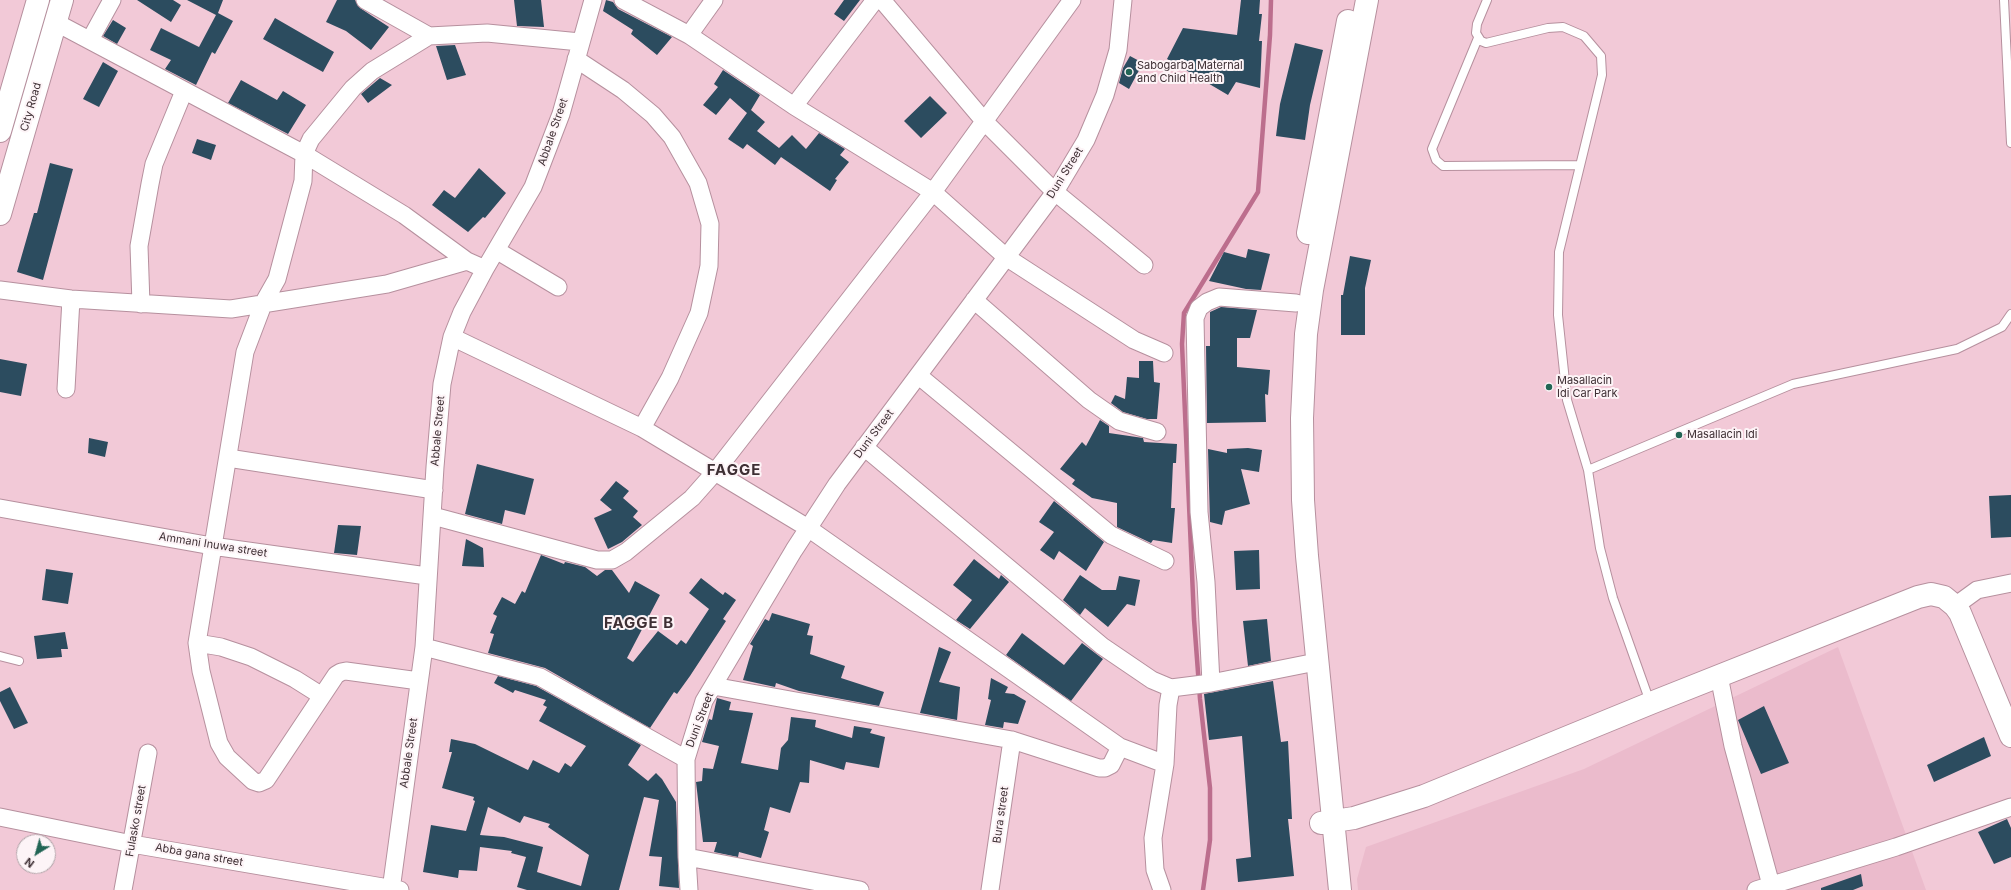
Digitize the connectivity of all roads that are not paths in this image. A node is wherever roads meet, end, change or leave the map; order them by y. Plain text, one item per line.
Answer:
1 (38, 0) edge
2 (62, 0) edge
3 (112, 0) edge
4 (365, 0) edge
5 (593, 0) edge
6 (623, 0) edge
7 (714, 0) edge
8 (875, 0) edge
9 (882, 0) edge
10 (1072, 0) edge
11 (1123, 0) edge
12 (1352, 0) edge
13 (1367, 0) edge
14 (1487, 0) edge
15 (2004, 0) edge
16 (55, 22) junction
17 (689, 35) junction
18 (429, 36) junction
19 (1478, 38) junction
20 (90, 40) junction
21 (580, 42) junction
22 (576, 59) junction
23 (6, 88) edge
24 (184, 91) junction
25 (794, 106) junction
26 (985, 122) junction
27 (0, 131) edge
28 (2011, 143) edge
29 (304, 154) junction
30 (1579, 165) junction
31 (933, 192) junction
32 (1054, 192) junction
33 (0, 214) edge
34 (496, 250) junction
35 (1006, 257) junction
36 (467, 261) junction
37 (1144, 265) dead end
38 (485, 269) junction
39 (558, 287) dead end
40 (0, 290) edge
41 (71, 299) junction
42 (974, 300) junction
43 (264, 302) junction
44 (1296, 303) junction
45 (140, 304) junction
46 (2011, 314) edge
47 (452, 337) junction
48 (1164, 353) dead end
49 (919, 376) junction
50 (66, 388) dead end
51 (642, 428) junction
52 (1157, 432) dead end
53 (864, 447) junction
54 (228, 458) junction
55 (1588, 470) junction
56 (715, 472) junction
57 (434, 490) junction
58 (0, 508) edge
59 (433, 516) junction
60 (808, 528) junction
61 (212, 546) junction
62 (1165, 561) dead end
63 (427, 576) junction
64 (2011, 583) edge
65 (1955, 606) junction
66 (197, 643) junction
67 (424, 647) junction
68 (0, 656) edge
69 (19, 661) dead end
70 (1306, 664) junction
71 (1719, 676) junction
72 (419, 681) junction
73 (1211, 684) junction
74 (713, 686) junction
75 (1171, 688) junction
76 (322, 696) junction
77 (1651, 703) junction
78 (2011, 736) edge
79 (1012, 740) junction
80 (1120, 747) junction
81 (148, 753) dead end
82 (686, 759) junction
83 (1165, 764) junction
84 (2011, 807) edge
85 (0, 817) edge
86 (1327, 822) junction
87 (132, 844) junction
88 (686, 857) junction
89 (1764, 887) edge
90 (123, 890) edge
91 (394, 890) edge
92 (689, 890) edge
93 (860, 890) edge
94 (990, 890) edge
95 (1162, 890) edge
96 (1327, 890) edge
97 (1340, 890) edge

1 - 23 main road, City Road
2 - 16 main road, City Road
3 - 20 street
4 - 18 street
5 - 21 street, Abbale Street
6 - 17 street
7 - 17 street
8 - 25 street
9 - 26 street
10 - 26 street
11 - 32 street, Duni Street
12 - 44 main road
13 - 86 main road
14 - 19 lane
15 - 28 lane
16 - 20 street
16 - 33 main road, City Road
17 - 25 street
18 - 21 street
18 - 29 street
19 - 30 lane
19 - 30 lane
20 - 24 street
21 - 22 street, Abbale Street
22 - 34 street, Abbale Street
22 - 51 street
23 - 27 main road, City Road
24 - 29 street
24 - 45 street
25 - 31 street
26 - 31 street
26 - 32 street
29 - 36 street
29 - 43 street
30 - 55 lane
31 - 35 street
31 - 56 street
32 - 35 street, Duni Street
32 - 37 street
34 - 38 street, Abbale Street
34 - 39 street
35 - 42 street, Duni Street
35 - 48 street
36 - 38 street
36 - 43 street
38 - 47 street, Abbale Street
40 - 41 street
41 - 45 street
41 - 50 street
42 - 49 street, Duni Street
42 - 52 street
43 - 45 street
43 - 54 street
44 - 70 main road
44 - 73 street
46 - 55 lane
47 - 51 street
47 - 57 street, Abbale Street
49 - 53 street, Duni Street
49 - 62 street
51 - 56 street
53 - 60 street, Duni Street
53 - 75 street
54 - 57 street
54 - 61 street
55 - 77 lane
56 - 59 street
56 - 60 street
57 - 59 street, Abbale Street
58 - 61 street, Ammani Inuwa street
59 - 63 street, Abbale Street
60 - 74 street, Duni Street
60 - 80 street
61 - 63 street, Ammani Inuwa street
61 - 66 street
63 - 67 street, Abbale Street
64 - 65 street
65 - 71 main road
65 - 78 main road
66 - 76 street
66 - 76 street
67 - 72 street, Abbale Street
67 - 82 street
68 - 69 lane
70 - 73 street
70 - 86 main road
71 - 77 main road
71 - 89 street
72 - 76 street
72 - 91 street, Abbale Street
73 - 75 street
74 - 79 street
74 - 82 street, Duni Street
75 - 83 street
77 - 86 main road
79 - 80 street
79 - 94 street, Bura street
80 - 83 street
81 - 87 street, Fulasko street
82 - 88 street, Duni Street
83 - 95 street
84 - 89 street
85 - 87 street, Abba gana street
86 - 96 main road
86 - 97 main road
87 - 90 street, Fulasko street
87 - 91 street, Abba gana street
88 - 92 street, Duni Street
88 - 93 street

